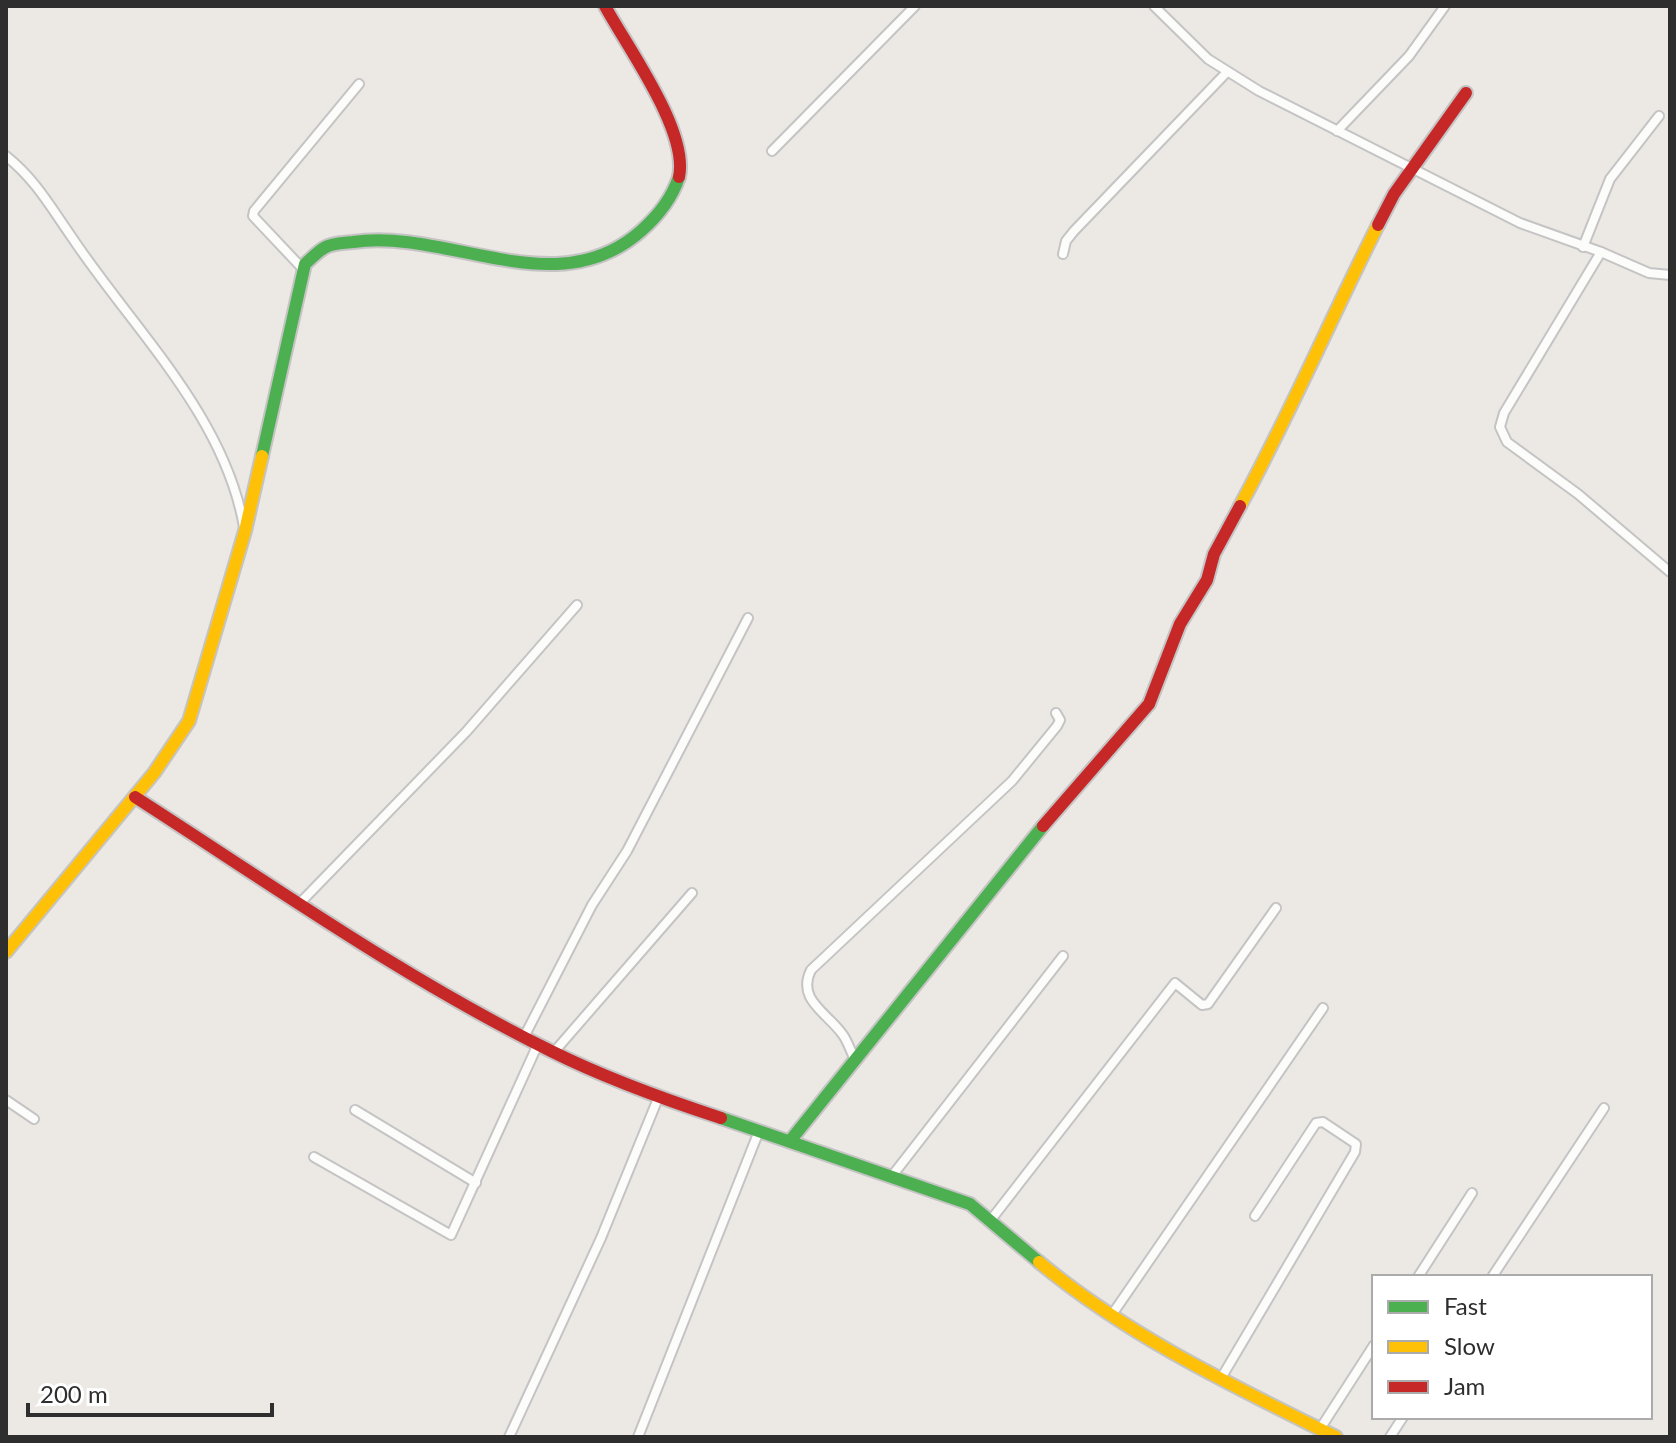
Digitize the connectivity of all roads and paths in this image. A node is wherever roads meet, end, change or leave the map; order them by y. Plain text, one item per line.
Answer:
1 (605, 6) edge
2 (915, 6) edge
3 (1154, 6) edge
4 (1445, 6) edge
5 (1227, 72) junction
6 (359, 84) dead end
7 (1466, 93) dead end
8 (1659, 116) dead end
9 (1337, 131) junction
10 (772, 151) dead end
11 (6, 156) edge
12 (1413, 169) junction
13 (1583, 247) junction
14 (1601, 252) junction
15 (1063, 254) dead end
16 (302, 268) junction
17 (1670, 275) edge
18 (245, 531) junction
19 (1670, 572) edge
20 (577, 605) dead end
21 (748, 618) dead end
22 (1056, 713) dead end
23 (135, 797) junction
24 (692, 893) dead end
25 (299, 904) junction
26 (1276, 908) dead end
27 (6, 952) edge
28 (1063, 956) dead end
29 (1323, 1008) dead end
30 (524, 1037) junction
31 (538, 1044) junction
32 (554, 1052) junction
33 (855, 1060) junction
34 (659, 1096) junction
35 (6, 1100) edge
36 (1604, 1108) dead end
37 (355, 1110) dead end
38 (34, 1119) dead end
39 (759, 1131) junction
40 (790, 1141) junction
41 (314, 1157) dead end
42 (892, 1176) junction
43 (476, 1183) junction
44 (1472, 1193) dead end
45 (1255, 1216) dead end
46 (990, 1221) junction
47 (1419, 1275) edge
48 (1493, 1275) edge
49 (1111, 1316) junction
50 (1372, 1348) edge
51 (1220, 1380) junction
52 (1402, 1419) edge
53 (1320, 1429) junction
54 (509, 1437) edge
55 (638, 1437) edge
56 (1336, 1437) edge
57 (1390, 1437) edge

1 - 16 street
2 - 10 street
3 - 5 street
4 - 9 street
5 - 9 street
5 - 15 street
6 - 16 street
7 - 12 street
8 - 13 street
9 - 12 street
11 - 18 street
12 - 13 street
12 - 33 street
13 - 14 street
14 - 17 street
14 - 19 street
16 - 18 street
18 - 23 street
20 - 25 street
21 - 30 street
22 - 33 street
23 - 25 street
23 - 27 street
24 - 32 street
25 - 30 street
26 - 46 street
28 - 42 street
29 - 49 street
30 - 31 street
31 - 32 street
31 - 43 street
32 - 34 street
33 - 40 street
34 - 39 street
34 - 54 street
35 - 38 street
36 - 48 street
37 - 43 street
39 - 40 street
39 - 55 street
40 - 42 street
41 - 43 street
42 - 46 street
44 - 47 street
45 - 51 street
46 - 49 street
49 - 51 street
50 - 53 street
51 - 53 street
52 - 57 street
53 - 56 street

